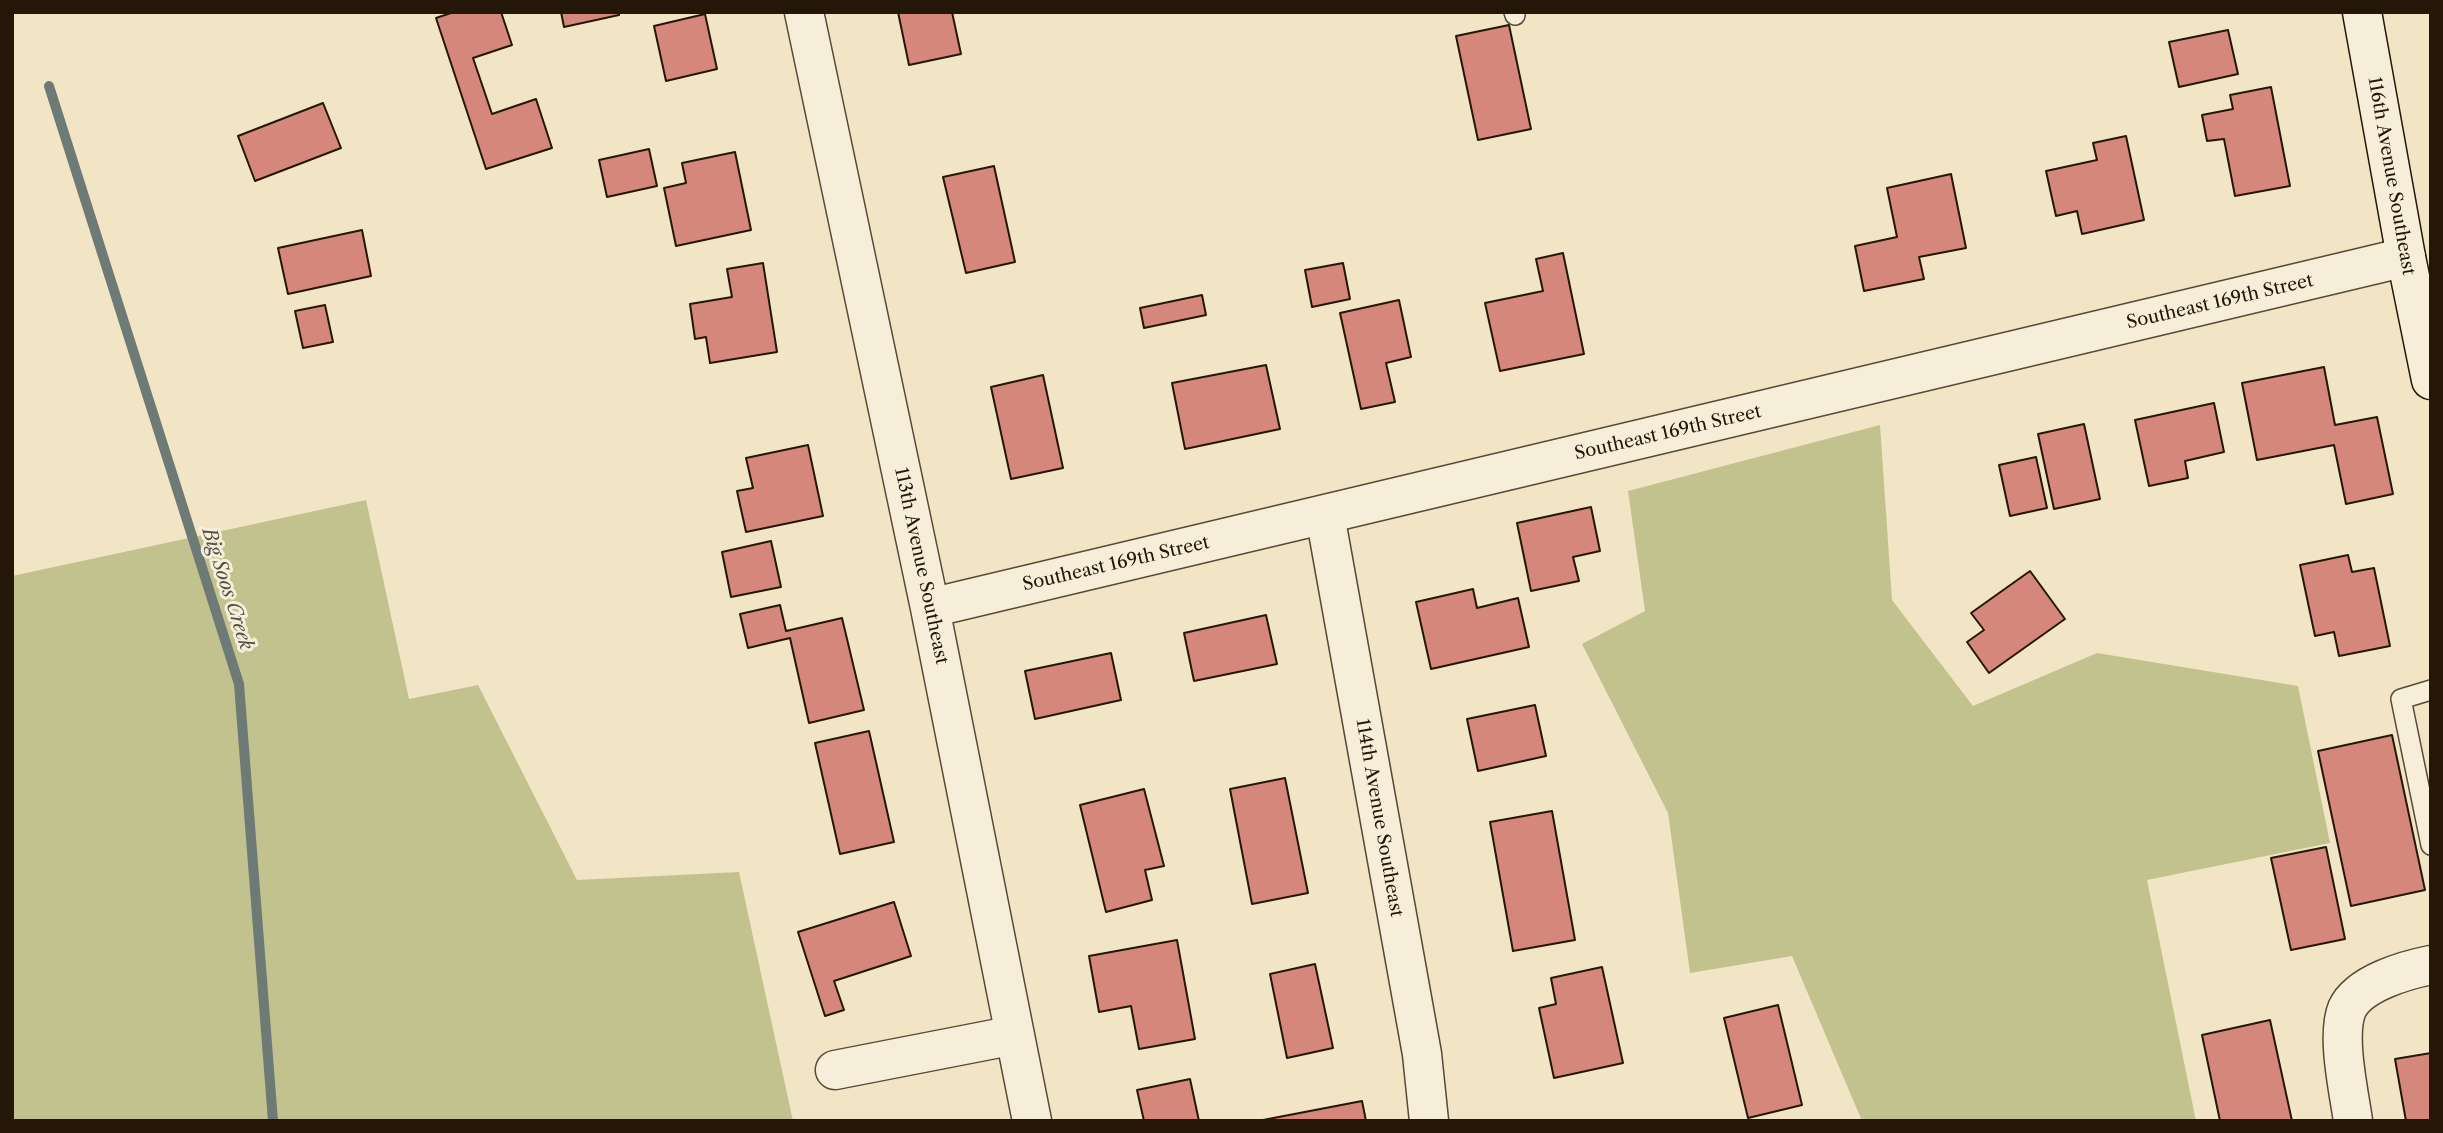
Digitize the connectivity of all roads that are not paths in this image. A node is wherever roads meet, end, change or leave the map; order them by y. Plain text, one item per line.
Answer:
1 (804, 12) edge
2 (2362, 12) edge
3 (2412, 255) junction
4 (2431, 380) edge
5 (1325, 515) junction
6 (930, 608) junction
7 (2431, 690) edge
8 (2431, 845) edge
9 (2431, 965) edge
10 (1015, 1035) junction
11 (835, 1070) dead end
12 (1032, 1121) edge
13 (1429, 1121) edge
14 (2353, 1121) edge

1 - 6 street, 113th Avenue Southeast
2 - 3 street, 116th Avenue Southeast
3 - 4 street, 116th Avenue Southeast
3 - 5 street, Southeast 169th Street
5 - 6 street, Southeast 169th Street
5 - 13 street, 114th Avenue Southeast
6 - 10 street, 113th Avenue Southeast
7 - 8 lane
9 - 14 street
10 - 11 street
10 - 12 street, 113th Avenue Southeast

